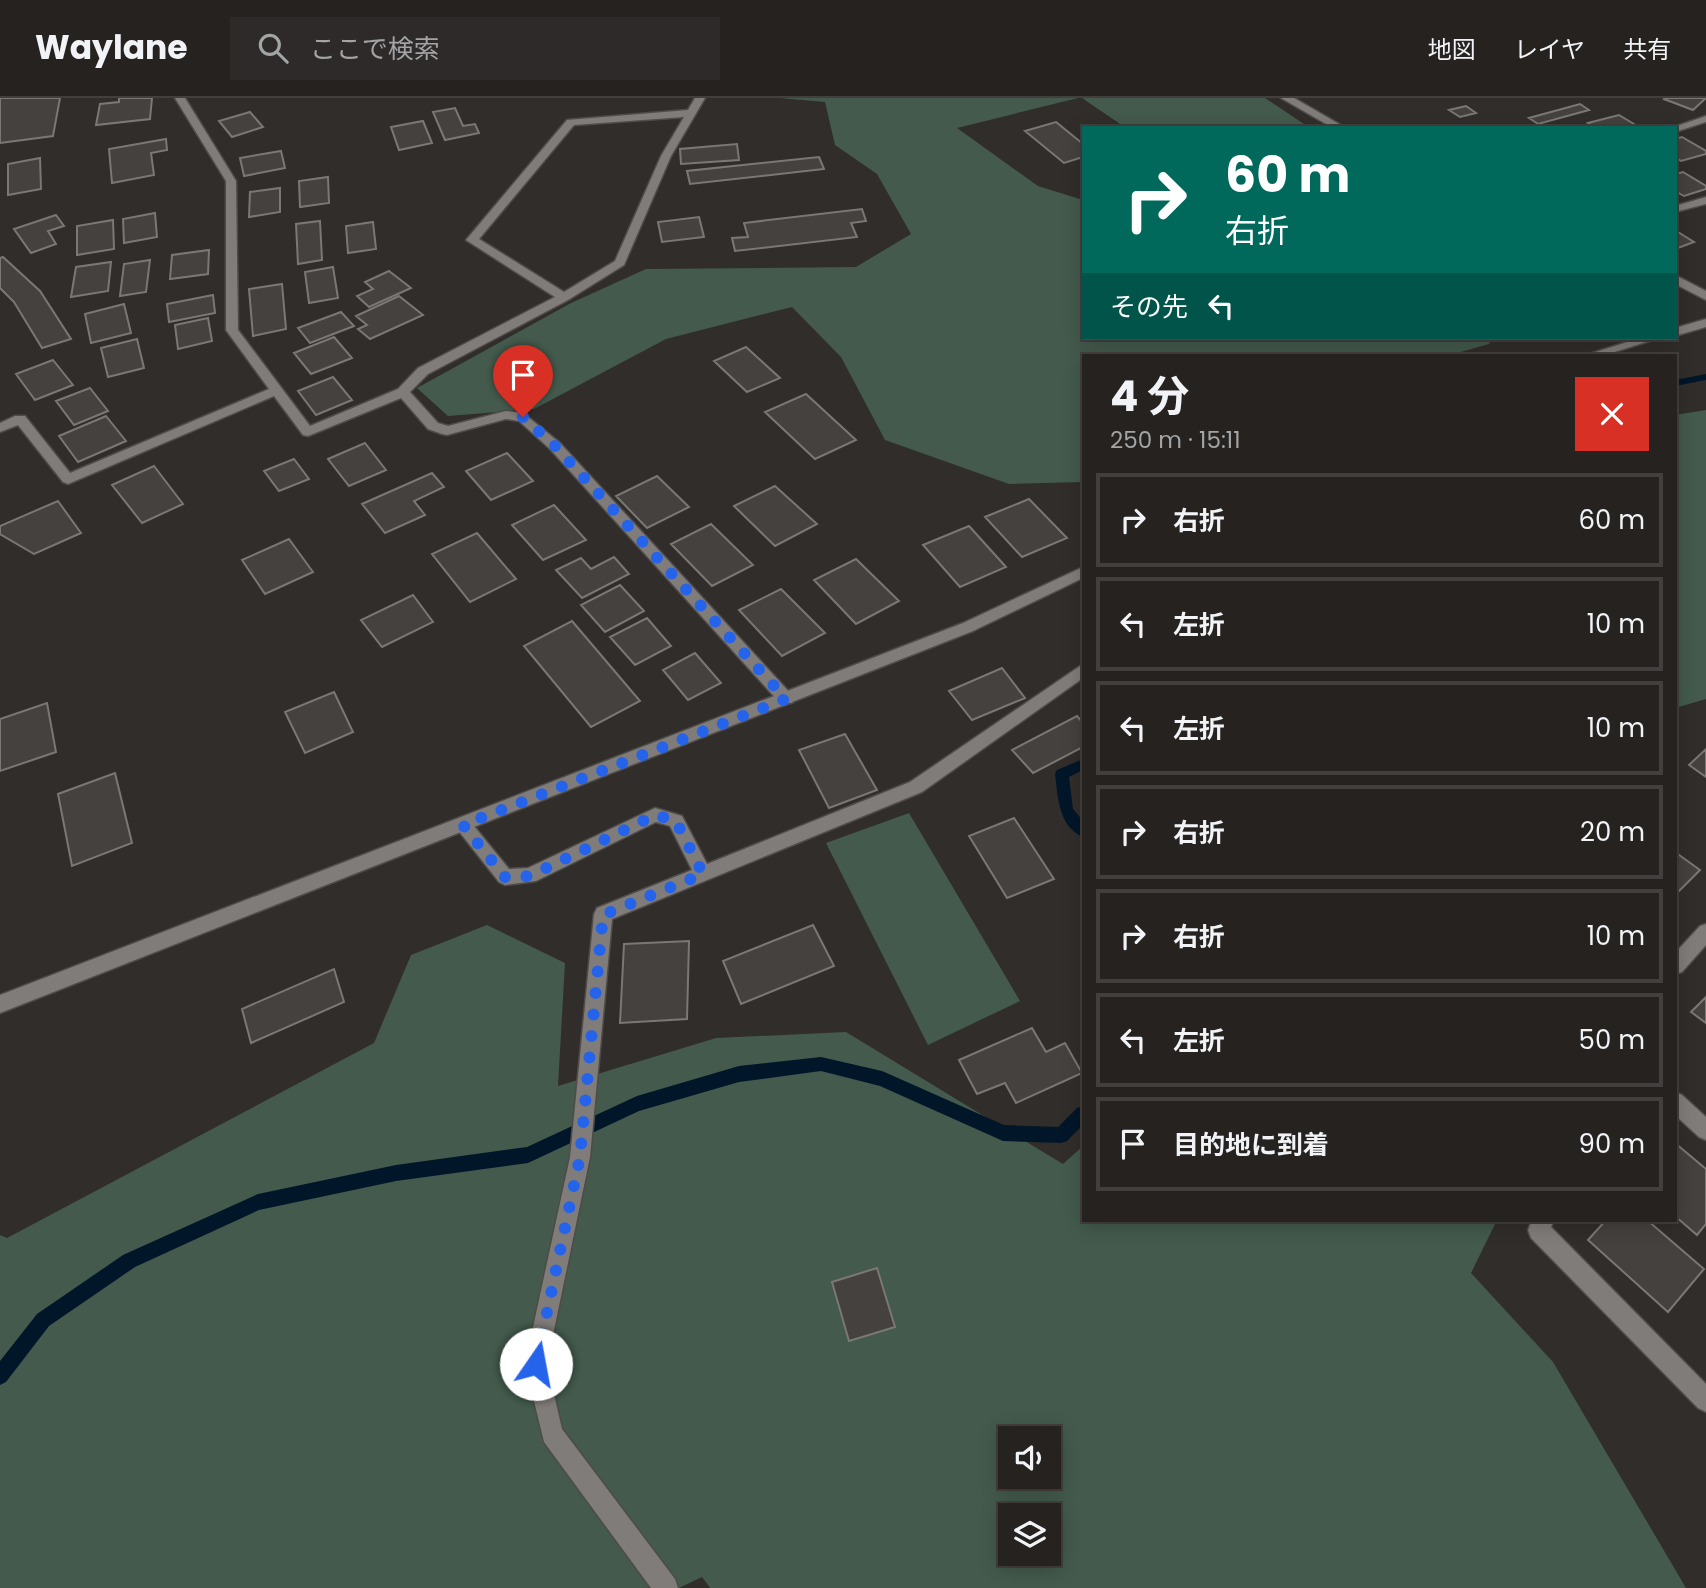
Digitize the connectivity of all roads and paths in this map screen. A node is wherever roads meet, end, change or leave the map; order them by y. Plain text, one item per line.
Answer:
1 (180, 98) edge
2 (700, 98) edge
3 (1286, 98) edge
4 (691, 113) junction
5 (1706, 119) edge
6 (1337, 126) edge
7 (1677, 128) edge
8 (1706, 200) edge
9 (1677, 208) edge
10 (1677, 280) edge
11 (1706, 296) edge
12 (564, 297) junction
13 (1706, 323) edge
14 (1677, 331) edge
15 (1646, 340) edge
16 (1596, 354) edge
17 (277, 390) junction
18 (403, 392) junction
19 (0, 428) edge
20 (1082, 572) edge
21 (1082, 671) edge
22 (786, 699) junction
23 (463, 825) junction
24 (703, 874) junction
25 (1706, 932) edge
26 (1677, 964) edge
27 (0, 1004) edge
28 (1677, 1104) edge
29 (1706, 1130) edge
30 (1543, 1222) edge
31 (1706, 1400) edge
32 (666, 1588) edge

1 - 17 street
2 - 4 street
3 - 6 street
4 - 12 street
4 - 12 street
5 - 7 street
8 - 9 street
10 - 11 street
12 - 18 street
13 - 14 street
15 - 16 street
17 - 18 street
17 - 19 street
18 - 22 street
20 - 22 street
21 - 24 street
22 - 23 street
23 - 24 street
23 - 27 street
24 - 32 street
25 - 26 street
28 - 29 street
30 - 31 street

